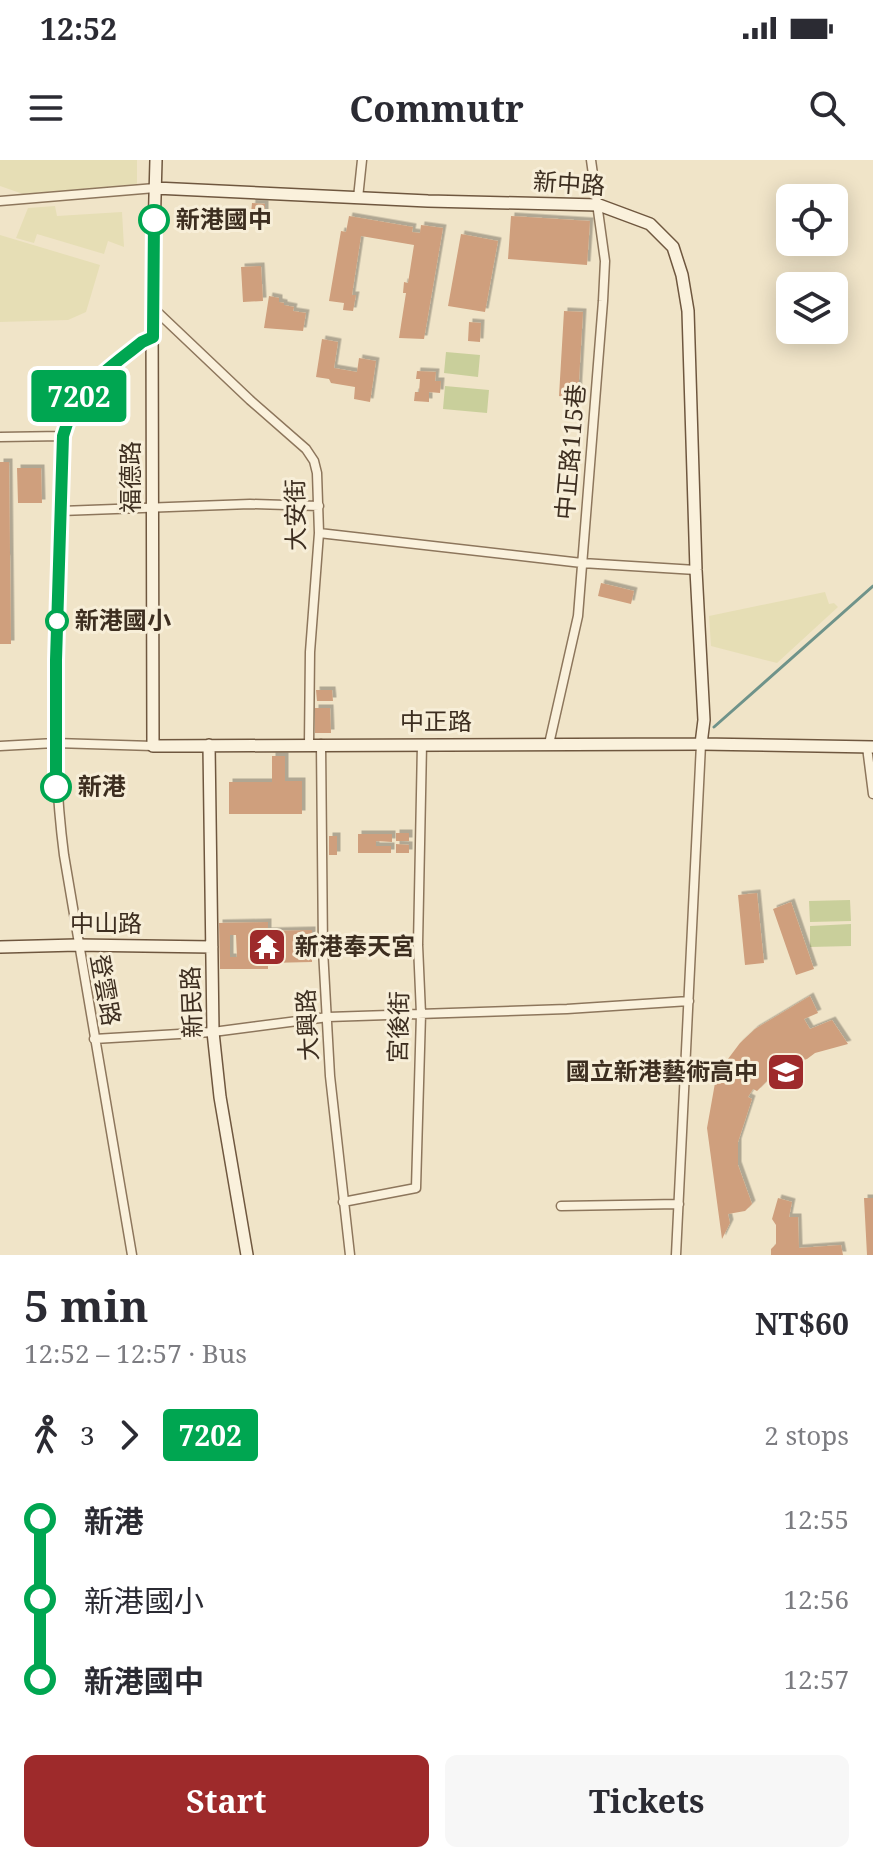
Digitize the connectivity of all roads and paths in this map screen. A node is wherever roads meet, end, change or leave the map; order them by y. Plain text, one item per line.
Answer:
1 (156, 160) edge
2 (362, 160) edge
3 (591, 160) edge
4 (155, 188) junction
5 (358, 198) junction
6 (0, 201) edge
7 (599, 205) junction
8 (152, 307) junction
9 (153, 337) junction
10 (63, 436) junction
11 (0, 437) edge
12 (153, 506) junction
13 (319, 506) junction
14 (61, 511) junction
15 (319, 533) junction
16 (582, 563) junction
17 (696, 570) junction
18 (55, 743) junction
19 (315, 744) junction
20 (422, 744) junction
21 (549, 744) junction
22 (701, 744) junction
23 (209, 745) junction
24 (0, 746) edge
25 (153, 746) junction
26 (870, 747) edge
27 (873, 794) edge
28 (77, 945) junction
29 (0, 947) edge
30 (212, 947) junction
31 (689, 1001) junction
32 (421, 1014) junction
33 (328, 1017) junction
34 (213, 1032) junction
35 (94, 1039) junction
36 (343, 1202) junction
37 (679, 1204) junction
38 (561, 1206) dead end
39 (132, 1255) edge
40 (247, 1255) edge
41 (350, 1255) edge
42 (676, 1255) edge

1 - 4 main road, 福德路
2 - 5 street
3 - 7 street, 中正路115巷
4 - 5 main road, 新中路
4 - 6 street, 新中路
4 - 8 main road, 福德路
5 - 7 main road, 新中路
7 - 16 street, 中正路115巷
7 - 17 main road, 新中路
8 - 9 main road, 福德路
8 - 13 street, 大安街
9 - 10 street, 登雲路
9 - 12 main road, 福德路
10 - 11 street
10 - 14 street, 登雲路
12 - 13 street
12 - 14 street
12 - 25 main road, 福德路
13 - 15 street, 大安街
14 - 18 street, 登雲路
15 - 16 street
15 - 19 street, 大安街
16 - 17 street
16 - 21 street, 中正路115巷
17 - 22 main road, 新中路
18 - 24 street, 中正路
18 - 25 street, 中正路
18 - 28 street, 登雲路
19 - 20 main road, 中正路
19 - 23 main road, 中正路
19 - 33 street, 大興路
20 - 21 main road, 中正路
20 - 32 street, 宮後街
21 - 22 main road, 中正路
22 - 26 main road, 中正路
22 - 31 street
23 - 25 main road, 中正路
23 - 30 main road, 新民路
26 - 27 street
28 - 29 main road, 中山路
28 - 30 main road, 中山路
28 - 35 street, 登雲路
30 - 34 main road, 新民路
31 - 32 street
31 - 37 street
32 - 33 street
32 - 36 street, 宮後街
33 - 34 street
33 - 36 street, 大興路
34 - 35 street
34 - 40 main road, 新民路
35 - 39 street, 登雲路
36 - 41 street, 大興路
37 - 38 street
37 - 42 street

